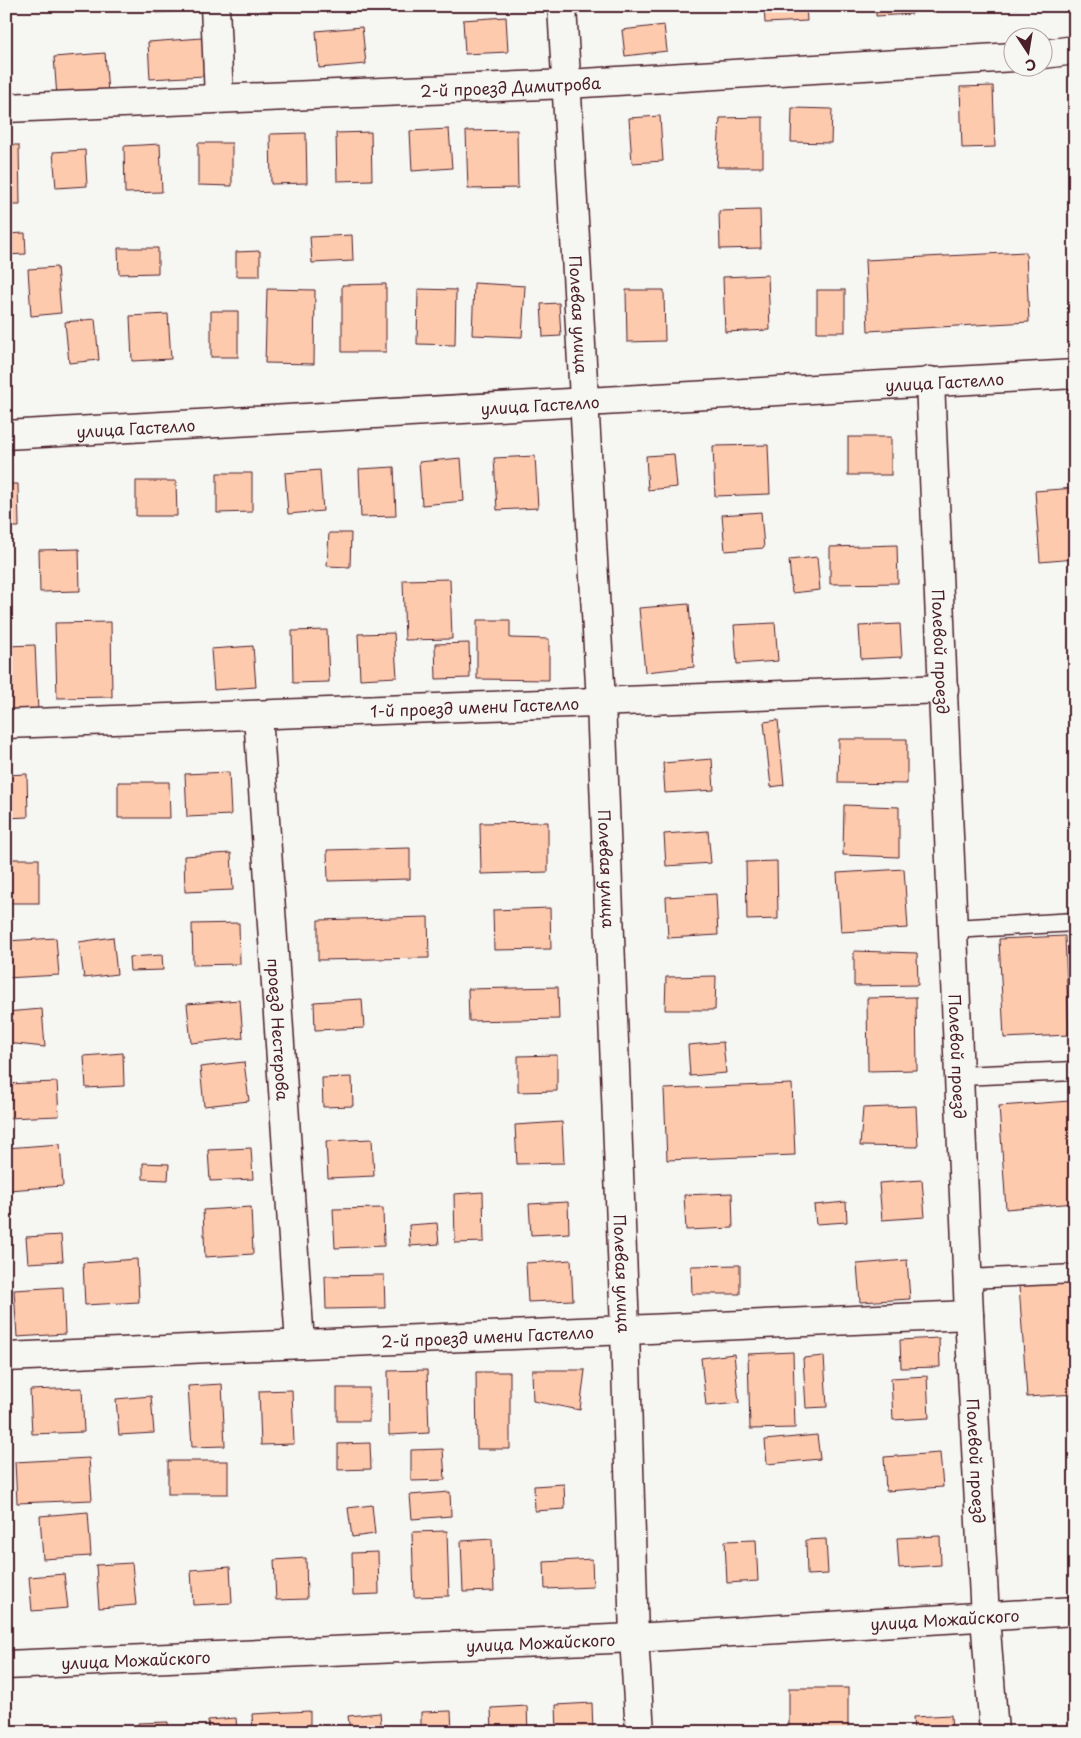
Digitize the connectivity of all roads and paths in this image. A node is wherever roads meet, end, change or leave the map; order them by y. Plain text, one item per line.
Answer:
1 (215, 6) edge
2 (562, 6) edge
3 (1075, 50) edge
4 (1054, 53) edge
5 (1004, 58) edge
6 (567, 84) junction
7 (219, 98) junction
8 (6, 108) edge
9 (1075, 374) edge
10 (930, 381) junction
11 (583, 402) junction
12 (6, 434) edge
13 (944, 689) junction
14 (601, 702) junction
15 (258, 715) junction
16 (6, 724) edge
17 (1075, 922) edge
18 (954, 929) junction
19 (1075, 1071) edge
20 (960, 1076) junction
21 (1075, 1274) edge
22 (968, 1279) junction
23 (970, 1315) junction
24 (626, 1330) junction
25 (300, 1344) junction
26 (6, 1357) edge
27 (1075, 1611) edge
28 (985, 1617) junction
29 (634, 1638) junction
30 (6, 1666) edge
31 (640, 1732) edge
32 (994, 1732) edge

1 - 7 street
2 - 6 street, Полевая улица
3 - 4 street
5 - 6 street, 2-й проезд Димитрова
6 - 7 street, 2-й проезд Димитрова
6 - 11 street, Полевая улица
7 - 8 street, 2-й проезд Димитрова
9 - 10 street, улица Гастелло
10 - 11 street, улица Гастелло
10 - 13 street, Полевой проезд
11 - 12 street, улица Гастелло
11 - 14 street, Полевая улица
13 - 14 street, 1-й проезд имени Гастелло
13 - 18 street, Полевой проезд
14 - 15 street, 1-й проезд имени Гастелло
14 - 24 street, Полевая улица
15 - 16 street, 1-й проезд имени Гастелло
15 - 25 street, проезд Нестерова
17 - 18 lane
18 - 20 street, Полевой проезд
19 - 20 lane
20 - 22 street, Полевой проезд
21 - 22 lane
22 - 23 street, Полевой проезд
23 - 24 street, 2-й проезд имени Гастелло
23 - 28 street, Полевой проезд
24 - 25 street, 2-й проезд имени Гастелло
24 - 29 street, Полевая улица
25 - 26 street, 2-й проезд имени Гастелло
27 - 28 street, улица Можайского
28 - 29 street, улица Можайского
28 - 32 street, Полевой проезд
29 - 30 street, улица Можайского
29 - 31 street, Полевая улица

